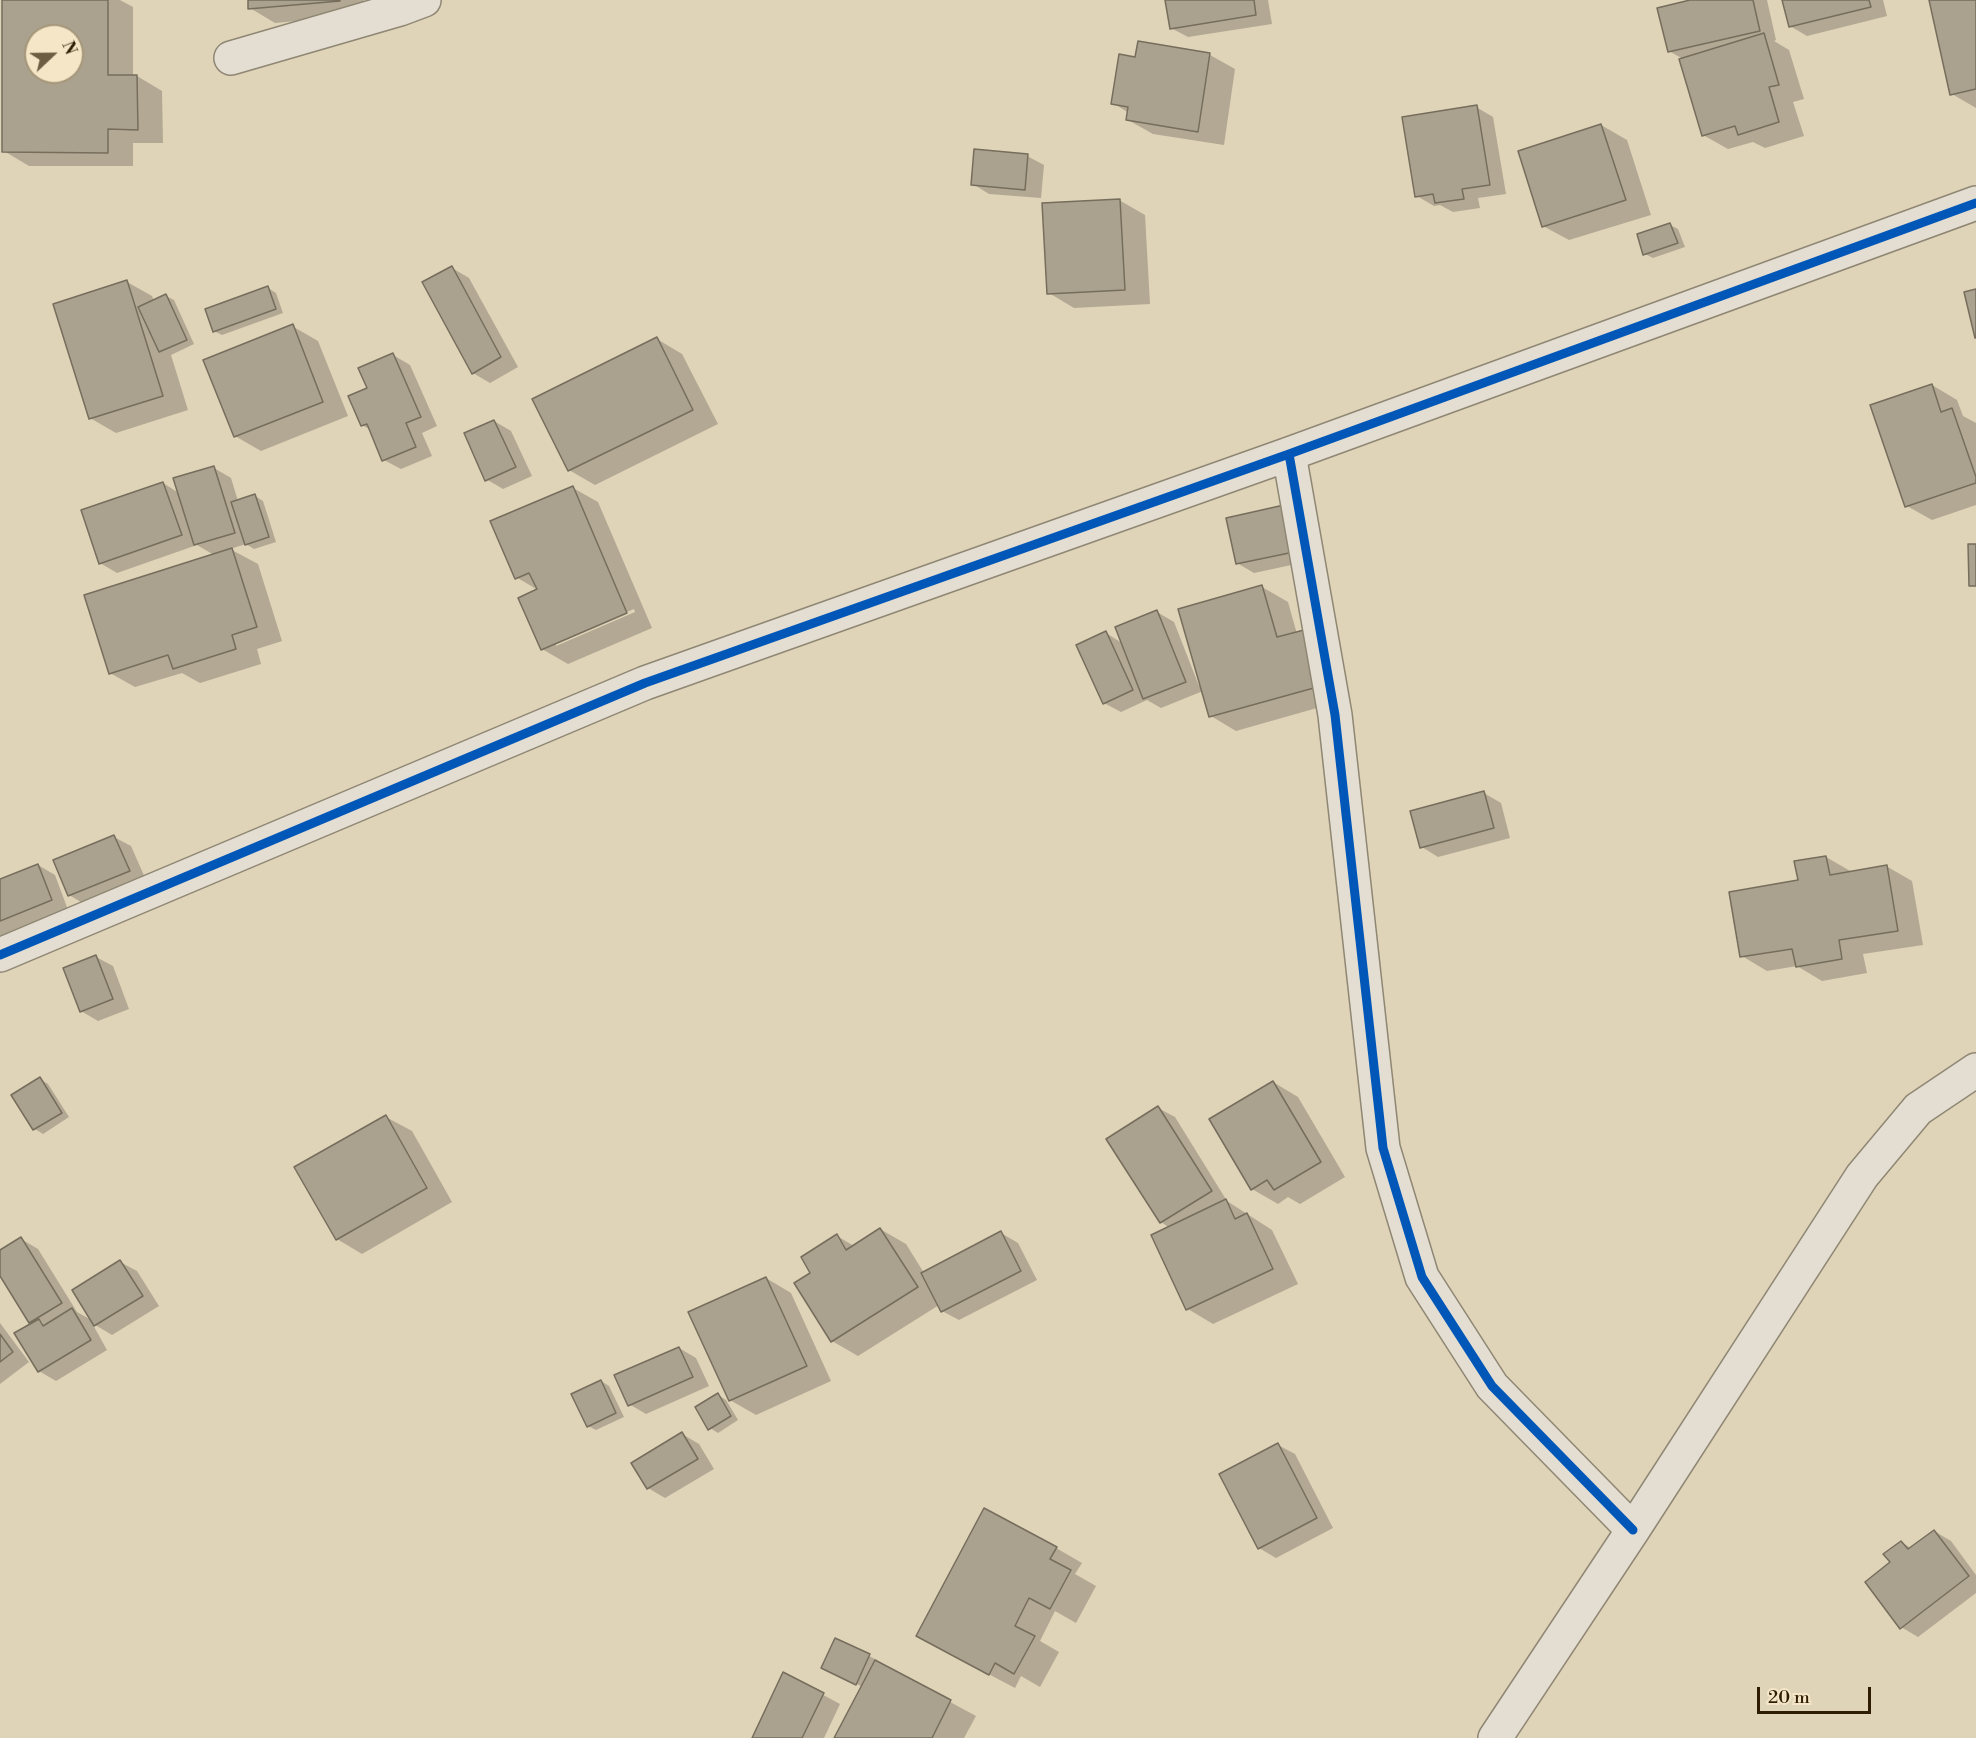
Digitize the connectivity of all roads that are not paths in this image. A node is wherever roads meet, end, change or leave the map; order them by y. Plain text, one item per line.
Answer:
1 (424, 0) edge
2 (231, 58) dead end
3 (1976, 203) edge
4 (1289, 454) junction
5 (0, 955) edge
6 (1976, 1070) edge
7 (1633, 1530) junction
8 (1495, 1738) edge

1 - 2 street
3 - 4 street
4 - 5 street
4 - 7 street
6 - 7 street
7 - 8 street

